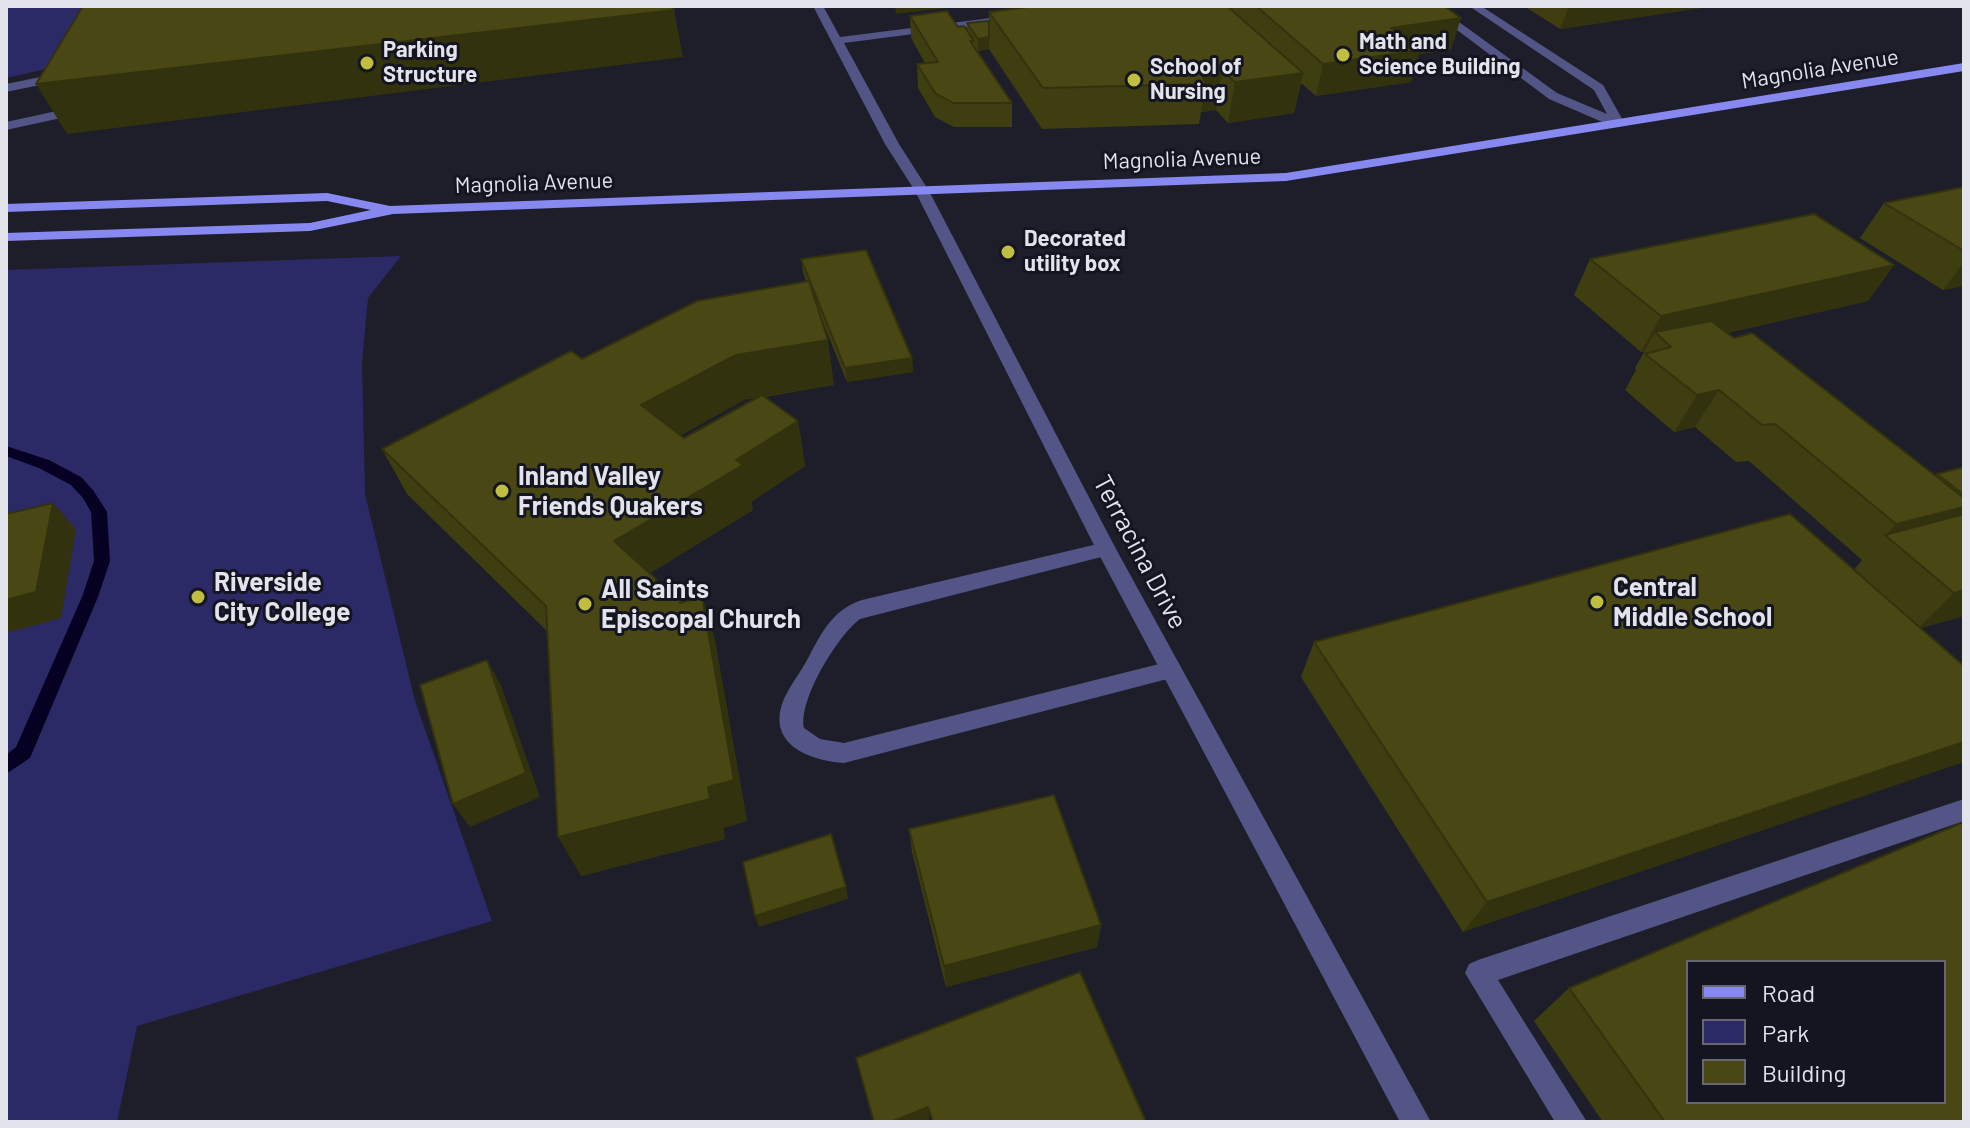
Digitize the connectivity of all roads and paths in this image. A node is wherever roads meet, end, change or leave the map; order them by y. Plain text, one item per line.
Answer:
1 (818, 6) edge
2 (1430, 6) edge
3 (1474, 6) edge
4 (1009, 18) edge
5 (836, 41) junction
6 (1964, 67) edge
7 (80, 73) edge
8 (6, 88) edge
9 (80, 110) edge
10 (1619, 124) junction
11 (6, 126) edge
12 (922, 191) junction
13 (6, 208) edge
14 (393, 210) junction
15 (6, 237) edge
16 (1106, 549) junction
17 (1171, 670) junction
18 (1964, 810) edge
19 (1416, 1122) edge
20 (1572, 1122) edge

1 - 5 street, Terracina Drive
2 - 10 street
3 - 10 street
4 - 5 street
5 - 12 street, Terracina Drive
6 - 10 main road, Magnolia Avenue
7 - 8 street
9 - 11 street
10 - 12 main road, Magnolia Avenue
12 - 14 main road, Magnolia Avenue
12 - 16 street, Terracina Drive
13 - 14 main road, Magnolia Avenue
14 - 15 main road, Magnolia Avenue
16 - 17 street, Terracina Drive
16 - 17 street
17 - 19 street, Terracina Drive
18 - 20 street

